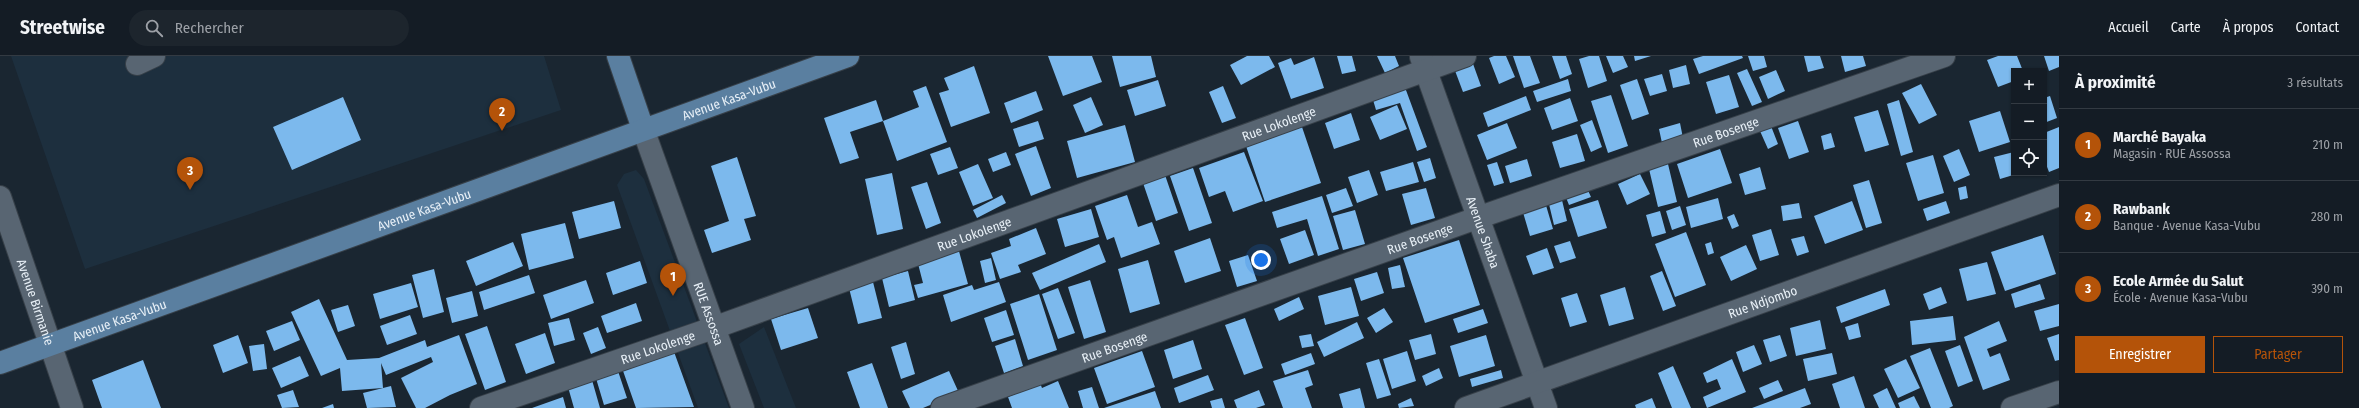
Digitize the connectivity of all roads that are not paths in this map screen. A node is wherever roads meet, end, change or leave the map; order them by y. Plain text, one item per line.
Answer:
1 (618, 56) edge
2 (848, 56) edge
3 (1465, 56) edge
4 (1944, 56) edge
5 (1423, 63) edge
6 (644, 128) junction
7 (2059, 195) edge
8 (0, 197) edge
9 (1477, 218) junction
10 (716, 327) junction
11 (52, 344) junction
12 (0, 363) edge
13 (1537, 383) junction
14 (2059, 392) edge
15 (72, 408) edge
16 (481, 408) edge
17 (743, 408) edge
18 (942, 408) edge
19 (1466, 408) edge
20 (1546, 408) edge
21 (2012, 408) edge

1 - 6 main road
2 - 6 main road, Avenue Kasa-Vubu
3 - 5 street, Rue Lokolenge
4 - 9 street, Rue Bosenge
5 - 9 street, Avenue Shaba
5 - 10 street, Rue Lokolenge
6 - 10 street, RUE Assossa
6 - 11 main road, Avenue Kasa-Vubu
7 - 13 street, Rue Ndjombo
8 - 11 street, Avenue Birmanie
9 - 13 street, Avenue Shaba
9 - 18 street, Rue Bosenge
10 - 16 street, Rue Lokolenge
10 - 17 street, RUE Assossa
11 - 12 main road, Avenue Kasa-Vubu
11 - 15 street, Avenue Birmanie
13 - 19 street, Rue Ndjombo
13 - 20 street, Avenue Shaba
14 - 21 street

